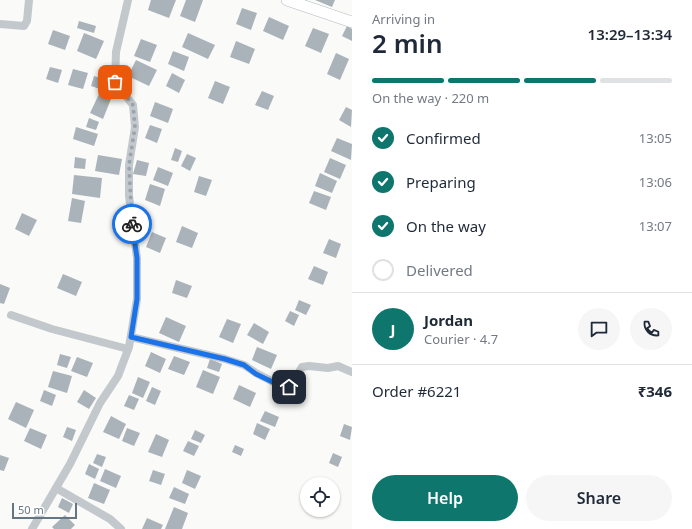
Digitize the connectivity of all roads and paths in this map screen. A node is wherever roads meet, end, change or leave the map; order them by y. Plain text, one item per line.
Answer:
1 (29, 0) edge
2 (128, 0) edge
3 (287, 0) edge
4 (352, 22) edge
5 (0, 24) edge
6 (10, 315) dead end
7 (131, 337) junction
8 (128, 349) junction
9 (352, 372) edge
10 (56, 488) junction
11 (32, 529) edge
12 (121, 529) edge

1 - 5 street
2 - 7 street
3 - 4 main road
6 - 8 street
7 - 8 street
7 - 9 street
8 - 10 street
10 - 11 street
10 - 12 street

